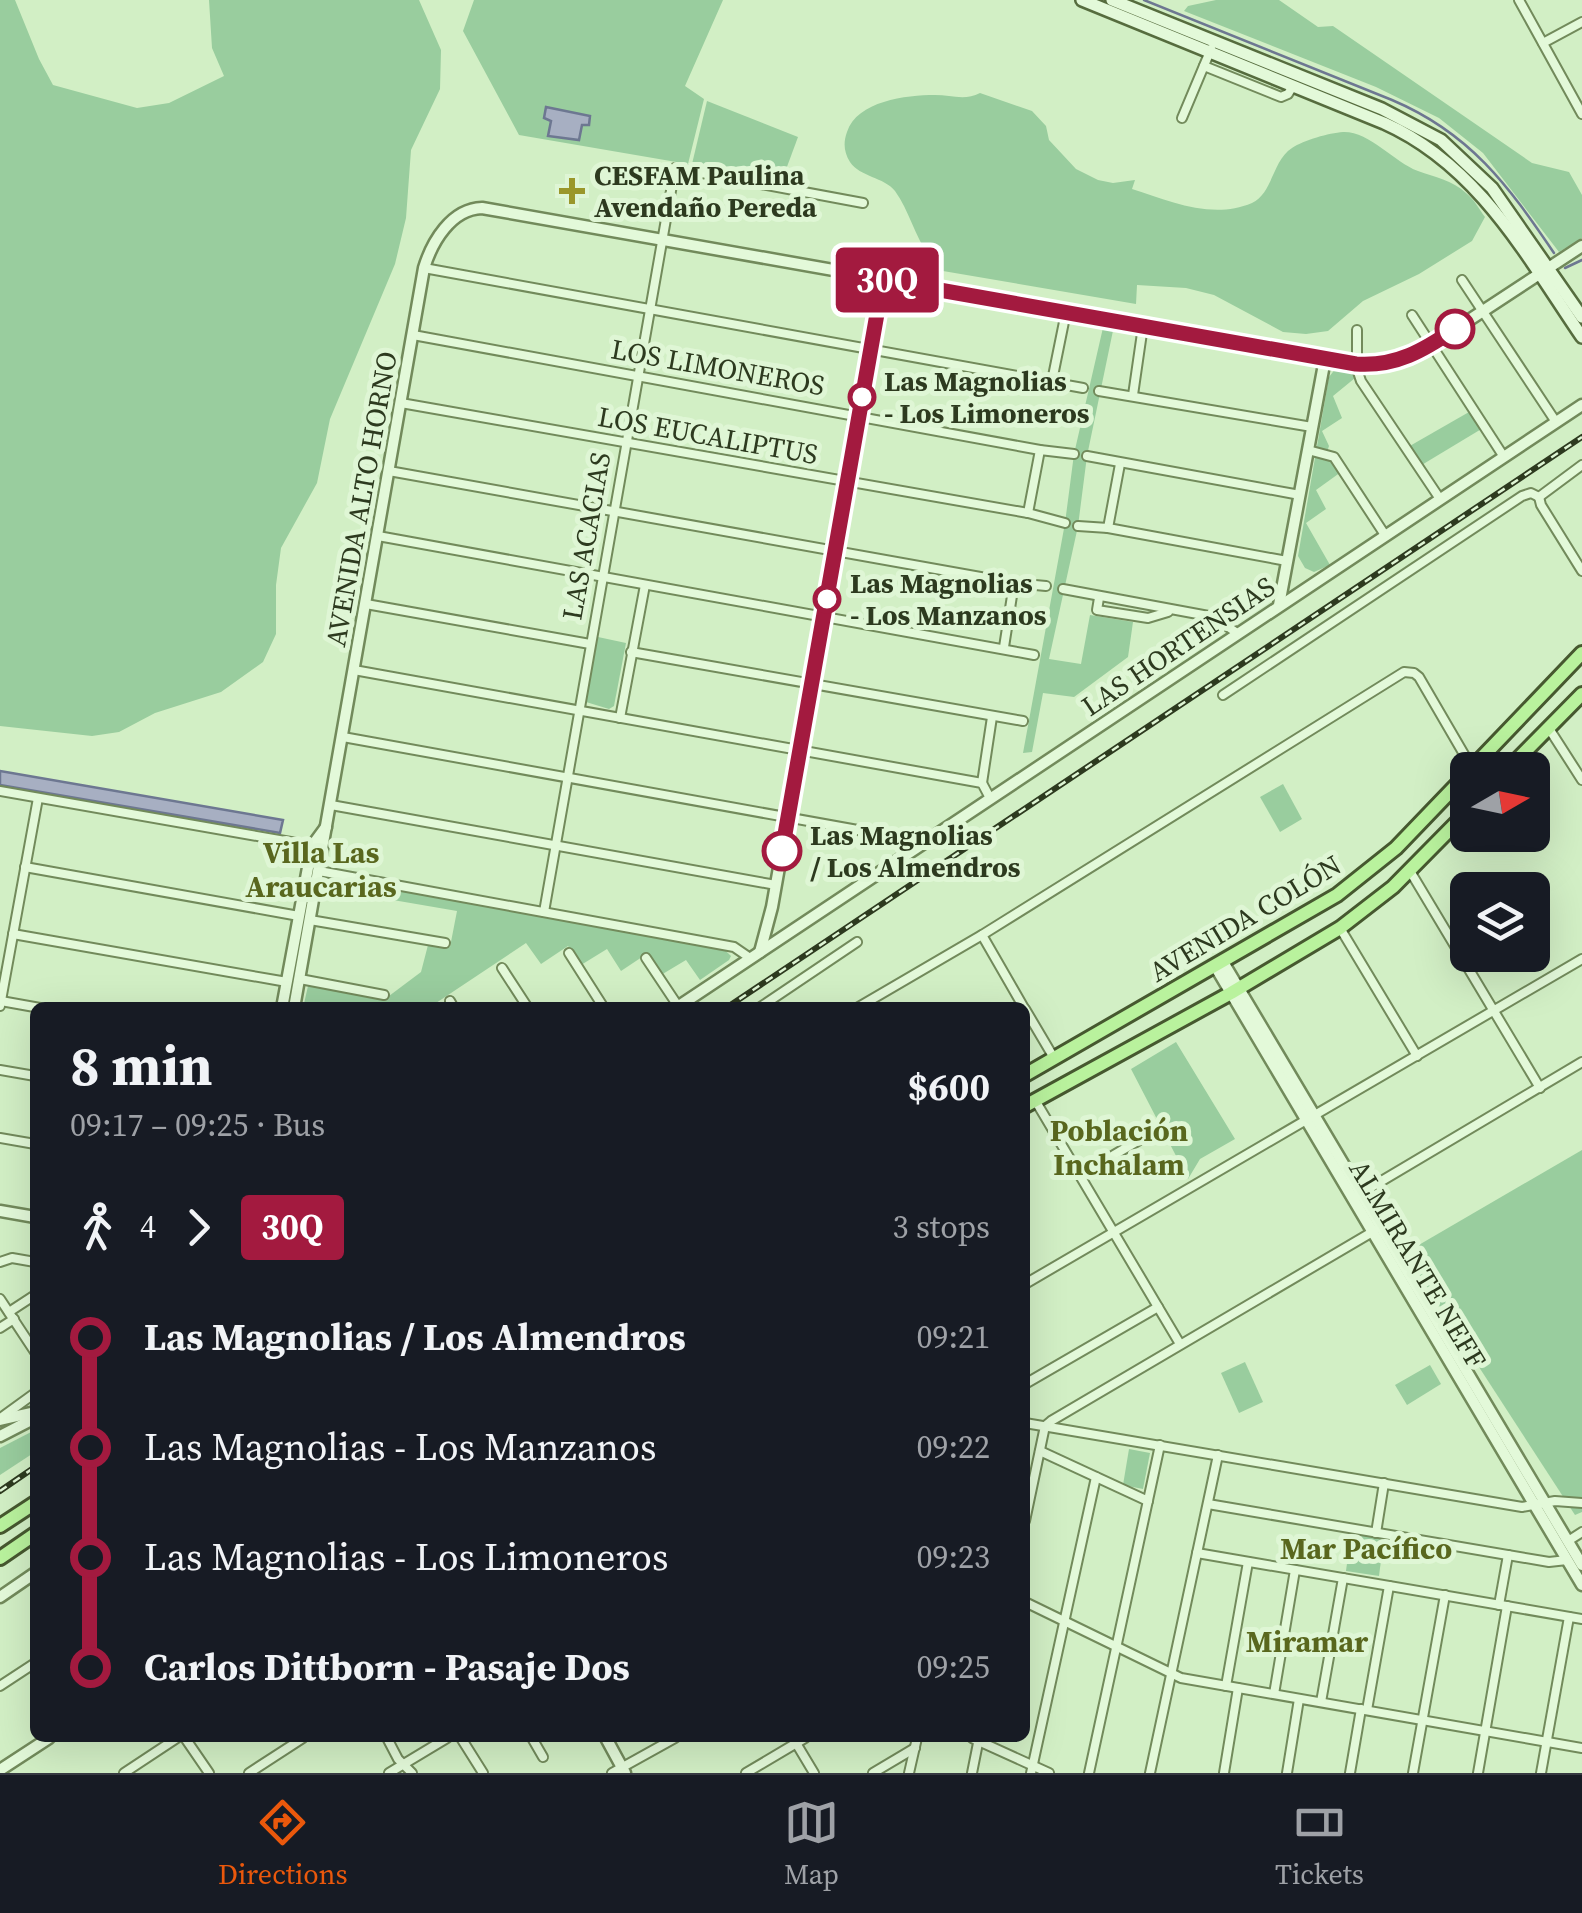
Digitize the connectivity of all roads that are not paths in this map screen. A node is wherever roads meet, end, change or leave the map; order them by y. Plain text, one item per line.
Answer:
1 (1082, 0) edge
2 (1112, 0) edge
3 (1519, 0) edge
4 (1582, 22) edge
5 (1166, 28) junction
6 (1543, 44) junction
7 (1212, 46) junction
8 (1204, 66) junction
9 (1296, 80) junction
10 (1578, 96) edge
11 (1582, 114) edge
12 (1182, 118) dead end
13 (863, 204) dead end
14 (662, 240) junction
15 (1582, 246) edge
16 (424, 268) junction
17 (1543, 270) junction
18 (883, 280) junction
19 (1462, 280) dead end
20 (650, 309) junction
21 (1482, 310) junction
22 (1066, 312) junction
23 (1412, 315) dead end
24 (1582, 317) edge
25 (1143, 326) junction
26 (1357, 330) dead end
27 (412, 335) junction
28 (1582, 337) edge
29 (1431, 345) junction
30 (871, 349) junction
31 (1325, 359) junction
32 (1356, 364) junction
33 (638, 376) junction
34 (1052, 381) junction
35 (1083, 388) dead end
36 (1099, 391) dead end
37 (1133, 395) junction
38 (400, 403) junction
39 (1582, 405) edge
40 (859, 416) junction
41 (1556, 422) junction
42 (1312, 428) junction
43 (626, 443) junction
44 (1040, 450) junction
45 (1308, 450) junction
46 (1074, 454) dead end
47 (1087, 456) dead end
48 (1504, 457) junction
49 (1120, 464) junction
50 (1582, 466) edge
51 (389, 471) junction
52 (847, 484) junction
53 (1300, 495) junction
54 (1539, 497) junction
55 (1440, 499) junction
56 (614, 510) junction
57 (1028, 513) junction
58 (1064, 524) dead end
59 (1078, 526) dead end
60 (1108, 528) junction
61 (1386, 535) junction
62 (378, 536) junction
63 (835, 550) junction
64 (1287, 561) junction
65 (1582, 571) edge
66 (602, 576) junction
67 (1014, 584) junction
68 (644, 585) junction
69 (1046, 586) dead end
70 (1063, 589) dead end
71 (366, 604) junction
72 (1279, 605) junction
73 (824, 616) junction
74 (1237, 633) junction
75 (590, 644) junction
76 (1004, 647) junction
77 (631, 652) junction
78 (1582, 653) edge
79 (1034, 654) dead end
80 (354, 670) junction
81 (812, 684) junction
82 (1582, 694) edge
83 (1222, 695) dead end
84 (578, 711) junction
85 (992, 717) junction
86 (620, 718) junction
87 (1023, 721) dead end
88 (1548, 727) junction
89 (343, 737) junction
90 (800, 750) junction
91 (1460, 752) edge
92 (1487, 752) edge
93 (1524, 752) edge
94 (566, 778) junction
95 (1582, 780) edge
96 (982, 783) junction
97 (0, 791) edge
98 (1450, 791) edge
99 (38, 798) junction
100 (990, 798) junction
101 (331, 805) junction
102 (788, 818) junction
103 (1450, 830) edge
104 (554, 845) junction
105 (317, 847) junction
106 (911, 852) junction
107 (25, 867) junction
108 (319, 871) junction
109 (1410, 871) junction
110 (776, 884) junction
111 (544, 912) junction
112 (305, 918) junction
113 (1340, 928) junction
114 (775, 932) junction
115 (13, 934) junction
116 (982, 934) junction
117 (857, 942) dead end
118 (445, 943) dead end
119 (569, 953) dead end
120 (755, 955) junction
121 (646, 958) dead end
122 (1582, 959) edge
123 (1219, 964) junction
124 (502, 968) dead end
125 (300, 979) junction
126 (287, 982) junction
127 (1235, 991) junction
128 (384, 995) dead end
129 (283, 1002) edge
130 (295, 1002) edge
131 (524, 1002) edge
132 (600, 1002) edge
133 (674, 1002) edge
134 (684, 1002) edge
135 (768, 1002) edge
136 (867, 1002) edge
137 (1022, 1002) edge
138 (0, 1004) edge
139 (30, 1007) edge
140 (1494, 1011) junction
141 (1030, 1017) edge
142 (1417, 1056) junction
143 (1054, 1058) junction
144 (1582, 1062) edge
145 (0, 1070) edge
146 (1030, 1072) edge
147 (30, 1075) edge
148 (1540, 1088) junction
149 (1030, 1103) edge
150 (1311, 1119) junction
151 (1153, 1132) dead end
152 (0, 1138) edge
153 (30, 1143) edge
154 (1080, 1175) junction
155 (1356, 1196) junction
156 (0, 1211) edge
157 (30, 1216) edge
158 (1376, 1229) junction
159 (1114, 1233) junction
160 (30, 1261) edge
161 (0, 1262) edge
162 (1030, 1281) edge
163 (0, 1298) edge
164 (30, 1300) edge
165 (1158, 1307) junction
166 (11, 1316) junction
167 (0, 1328) edge
168 (30, 1344) edge
169 (1180, 1344) junction
170 (1030, 1381) edge
171 (30, 1398) edge
172 (30, 1416) edge
173 (30, 1418) edge
174 (0, 1419) edge
175 (1030, 1424) edge
176 (1045, 1426) junction
177 (0, 1436) edge
178 (1160, 1445) junction
179 (1040, 1451) junction
180 (1218, 1455) junction
181 (1096, 1478) junction
182 (1384, 1484) junction
183 (1030, 1498) edge
184 (1148, 1501) junction
185 (1582, 1503) edge
186 (1208, 1504) junction
187 (1541, 1504) junction
188 (30, 1505) edge
189 (0, 1526) edge
190 (1376, 1532) junction
191 (1582, 1532) edge
192 (30, 1537) edge
193 (1568, 1541) junction
194 (1197, 1553) junction
195 (1508, 1555) junction
196 (0, 1558) edge
197 (1567, 1560) junction
198 (1248, 1562) junction
199 (1582, 1565) edge
200 (1295, 1570) junction
201 (30, 1576) edge
202 (1342, 1578) junction
203 (1582, 1585) edge
204 (1389, 1586) junction
205 (0, 1596) edge
206 (1444, 1596) junction
207 (1030, 1604) edge
208 (1503, 1605) junction
209 (1569, 1617) junction
210 (1582, 1619) edge
211 (1064, 1621) junction
212 (1117, 1646) junction
213 (30, 1665) edge
214 (1172, 1672) junction
215 (0, 1686) edge
216 (1226, 1686) junction
217 (1238, 1688) junction
218 (1274, 1694) junction
219 (1299, 1698) junction
220 (1321, 1702) junction
221 (1364, 1710) junction
222 (1423, 1720) junction
223 (1485, 1731) junction
224 (43, 1742) edge
225 (171, 1742) edge
226 (188, 1742) edge
227 (296, 1742) edge
228 (389, 1742) edge
229 (440, 1742) edge
230 (464, 1742) edge
231 (534, 1742) edge
232 (608, 1742) edge
233 (669, 1742) edge
234 (792, 1742) edge
235 (796, 1742) edge
236 (976, 1742) edge
237 (984, 1742) edge
238 (1547, 1742) junction
239 (916, 1743) edge
240 (1582, 1748) edge
241 (543, 1756) dead end
242 (403, 1764) junction
243 (1032, 1769) edge
244 (0, 1770) edge
245 (620, 1772) edge
246 (124, 1773) edge
247 (209, 1773) edge
248 (251, 1773) edge
249 (389, 1773) edge
250 (412, 1773) edge
251 (483, 1773) edge
252 (746, 1773) edge
253 (814, 1773) edge
254 (873, 1773) edge
255 (909, 1773) edge
256 (972, 1773) edge
257 (1049, 1773) edge
258 (1089, 1773) edge
259 (1150, 1773) edge
260 (1224, 1773) edge
261 (1286, 1773) edge
262 (1350, 1773) edge
263 (1414, 1773) edge
264 (1478, 1773) edge
265 (1541, 1773) edge

1 - 5 main road
2 - 5 main road
3 - 6 street
4 - 6 street
5 - 7 main road
6 - 10 street
7 - 8 street
7 - 9 main road
8 - 9 street
8 - 12 street
9 - 17 main road
10 - 11 street
13 - 14 street, LAS ACACIAS
14 - 16 street, AVENIDA ALTO HORNO
14 - 18 street
14 - 20 street, LAS ACACIAS
15 - 17 street
16 - 20 street
16 - 27 street, AVENIDA ALTO HORNO
17 - 21 street
17 - 24 main road
17 - 28 main road
18 - 22 street
18 - 30 street
19 - 21 street
20 - 30 street
20 - 33 street, LAS ACACIAS
21 - 29 street
21 - 41 street
22 - 25 street
22 - 34 street
23 - 29 street
25 - 31 street
25 - 37 street
26 - 32 street
27 - 33 street, LOS LIMONEROS
27 - 38 street, AVENIDA ALTO HORNO
29 - 32 street
29 - 48 street
30 - 34 street
30 - 40 street
31 - 32 street
31 - 42 street
32 - 55 street
33 - 40 street, LOS LIMONEROS
33 - 43 street, LAS ACACIAS
34 - 35 street
36 - 37 street
37 - 42 street
38 - 43 street, LOS EUCALIPTUS
38 - 51 street, AVENIDA ALTO HORNO
39 - 41 street, LAS HORTENSIAS
40 - 44 street, LOS LIMONEROS
40 - 52 street
41 - 48 street, LAS HORTENSIAS
42 - 45 street
43 - 52 street, LOS EUCALIPTUS
43 - 56 street, LAS ACACIAS
44 - 46 street, LOS LIMONEROS
44 - 57 street
45 - 53 street
45 - 61 street
47 - 49 street
48 - 55 street, LAS HORTENSIAS
49 - 53 street
49 - 60 street
50 - 54 street
51 - 56 street
51 - 62 street, AVENIDA ALTO HORNO
52 - 57 street, LOS EUCALIPTUS
52 - 63 street
53 - 64 street
54 - 65 street
54 - 83 street
55 - 61 street, LAS HORTENSIAS
56 - 63 street
56 - 66 street, LAS ACACIAS
57 - 58 street, LOS EUCALIPTUS
59 - 60 street
60 - 64 street
61 - 72 street, LAS HORTENSIAS
62 - 66 street
62 - 71 street, AVENIDA ALTO HORNO
63 - 67 street
63 - 73 street
64 - 72 street
66 - 68 street
66 - 75 street, LAS ACACIAS
67 - 69 street
67 - 76 street
68 - 73 street
68 - 77 street
70 - 74 street
71 - 75 street
71 - 80 street, AVENIDA ALTO HORNO
72 - 74 street, LAS HORTENSIAS
73 - 76 street
73 - 81 street
74 - 100 street, LAS HORTENSIAS
75 - 84 street, LAS ACACIAS
76 - 79 street
77 - 81 street
77 - 86 street
78 - 92 main road, AVENIDA COLÓN
80 - 84 street
80 - 89 street, AVENIDA ALTO HORNO
81 - 85 street
81 - 90 street
82 - 88 main road
84 - 86 street
84 - 94 street, LAS ACACIAS
85 - 87 street
85 - 96 street
86 - 90 street
88 - 93 main road
88 - 95 street
89 - 94 street
89 - 101 street, AVENIDA ALTO HORNO
90 - 96 street
90 - 102 street
91 - 116 street
94 - 102 street
94 - 104 street, LAS ACACIAS
96 - 100 street
97 - 99 street
98 - 123 main road, AVENIDA COLÓN
99 - 105 street
99 - 107 street
100 - 106 street, LAS HORTENSIAS
101 - 104 street
101 - 105 street, AVENIDA ALTO HORNO
102 - 106 street
102 - 110 street
103 - 109 main road, AVENIDA COLÓN
104 - 110 street
104 - 111 street, LAS ACACIAS
105 - 108 street, AVENIDA ALTO HORNO
105 - 112 street, AVENIDA ALTO HORNO
106 - 114 street, LAS HORTENSIAS
107 - 112 street
107 - 115 street
108 - 111 street
108 - 112 street, AVENIDA ALTO HORNO
109 - 113 main road, AVENIDA COLÓN
109 - 140 street
110 - 114 street
111 - 120 street
112 - 118 street
112 - 125 street, AVENIDA ALTO HORNO
112 - 126 street, AVENIDA ALTO HORNO
113 - 127 main road, AVENIDA COLÓN
113 - 142 street
114 - 120 street, LAS HORTENSIAS
115 - 126 street
115 - 138 street
116 - 136 street
116 - 137 street
117 - 135 street
119 - 132 street
120 - 134 street, LAS HORTENSIAS
121 - 133 street
122 - 140 street
123 - 127 street, ALMIRANTE NEFF
123 - 143 main road, AVENIDA COLÓN
124 - 131 street
125 - 128 street
125 - 130 street, AVENIDA ALTO HORNO
126 - 129 street, AVENIDA ALTO HORNO
127 - 149 main road, AVENIDA COLÓN
127 - 150 street, ALMIRANTE NEFF
138 - 139 street
140 - 142 street
140 - 148 street
141 - 143 street
142 - 150 street
143 - 146 main road, AVENIDA COLÓN
144 - 148 street
145 - 147 street
148 - 155 street
149 - 154 street
150 - 155 street, ALMIRANTE NEFF
150 - 159 street
151 - 154 street
152 - 153 street
154 - 159 street
155 - 158 street, ALMIRANTE NEFF
156 - 157 street
158 - 169 street
158 - 187 street, ALMIRANTE NEFF
159 - 162 street
159 - 165 street
160 - 161 street
163 - 166 street
164 - 166 street
165 - 169 street
165 - 170 street
166 - 167 street
166 - 168 street
169 - 176 street
171 - 174 street
172 - 174 street
173 - 177 street
175 - 176 street
176 - 178 street
176 - 179 street
178 - 180 street
178 - 184 street
179 - 181 street
179 - 183 street
180 - 182 street
180 - 186 street
181 - 184 street
181 - 211 street
182 - 187 street
182 - 190 street
184 - 212 street
185 - 187 street
186 - 190 street
186 - 194 street
187 - 193 street, ALMIRANTE NEFF
187 - 197 street, ALMIRANTE NEFF
188 - 189 main road
190 - 195 street
191 - 193 street
192 - 196 main road
193 - 199 street, ALMIRANTE NEFF
194 - 198 street
194 - 214 street
195 - 197 street
195 - 208 street
197 - 203 street, ALMIRANTE NEFF
198 - 200 street
198 - 216 street
200 - 202 street
200 - 218 street
201 - 205 street
202 - 204 street
202 - 220 street
204 - 206 street
204 - 221 street
206 - 208 street
206 - 222 street
207 - 211 street
208 - 209 street
208 - 223 street
209 - 210 street
209 - 238 street
211 - 212 street
211 - 243 street
212 - 214 street
212 - 258 street
213 - 215 street
214 - 216 street
214 - 259 street
216 - 217 street
217 - 218 street
217 - 260 street
218 - 219 street
219 - 220 street
219 - 261 street
220 - 221 street
221 - 222 street
221 - 262 street
222 - 223 street
222 - 263 street
223 - 238 street
223 - 264 street
224 - 244 street
225 - 246 street
226 - 247 street
227 - 248 street
228 - 242 street
229 - 242 street
230 - 251 street
231 - 241 street
232 - 245 street
233 - 245 street
234 - 252 street
235 - 253 street
236 - 256 street
237 - 243 street
238 - 240 street
238 - 265 street
239 - 254 street
239 - 255 street
242 - 249 street
242 - 250 street
243 - 257 street

